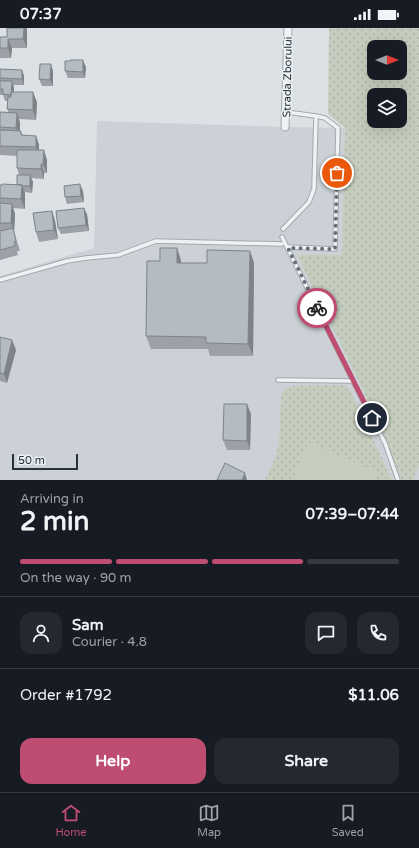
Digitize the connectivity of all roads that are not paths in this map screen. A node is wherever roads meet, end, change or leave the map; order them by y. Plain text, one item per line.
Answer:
1 (288, 28) edge
2 (286, 112) junction
3 (316, 116) junction
4 (285, 127) dead end
5 (283, 229) dead end
6 (282, 237) dead end
7 (282, 244) dead end
8 (288, 248) junction
9 (0, 280) edge
10 (278, 380) dead end
11 (353, 381) junction
12 (398, 480) edge

1 - 2 street, Strada Zborului
2 - 3 lane
2 - 4 street, Strada Zborului
3 - 5 lane
3 - 8 lane
6 - 8 lane
7 - 9 lane
8 - 11 lane
10 - 11 lane
11 - 12 lane

